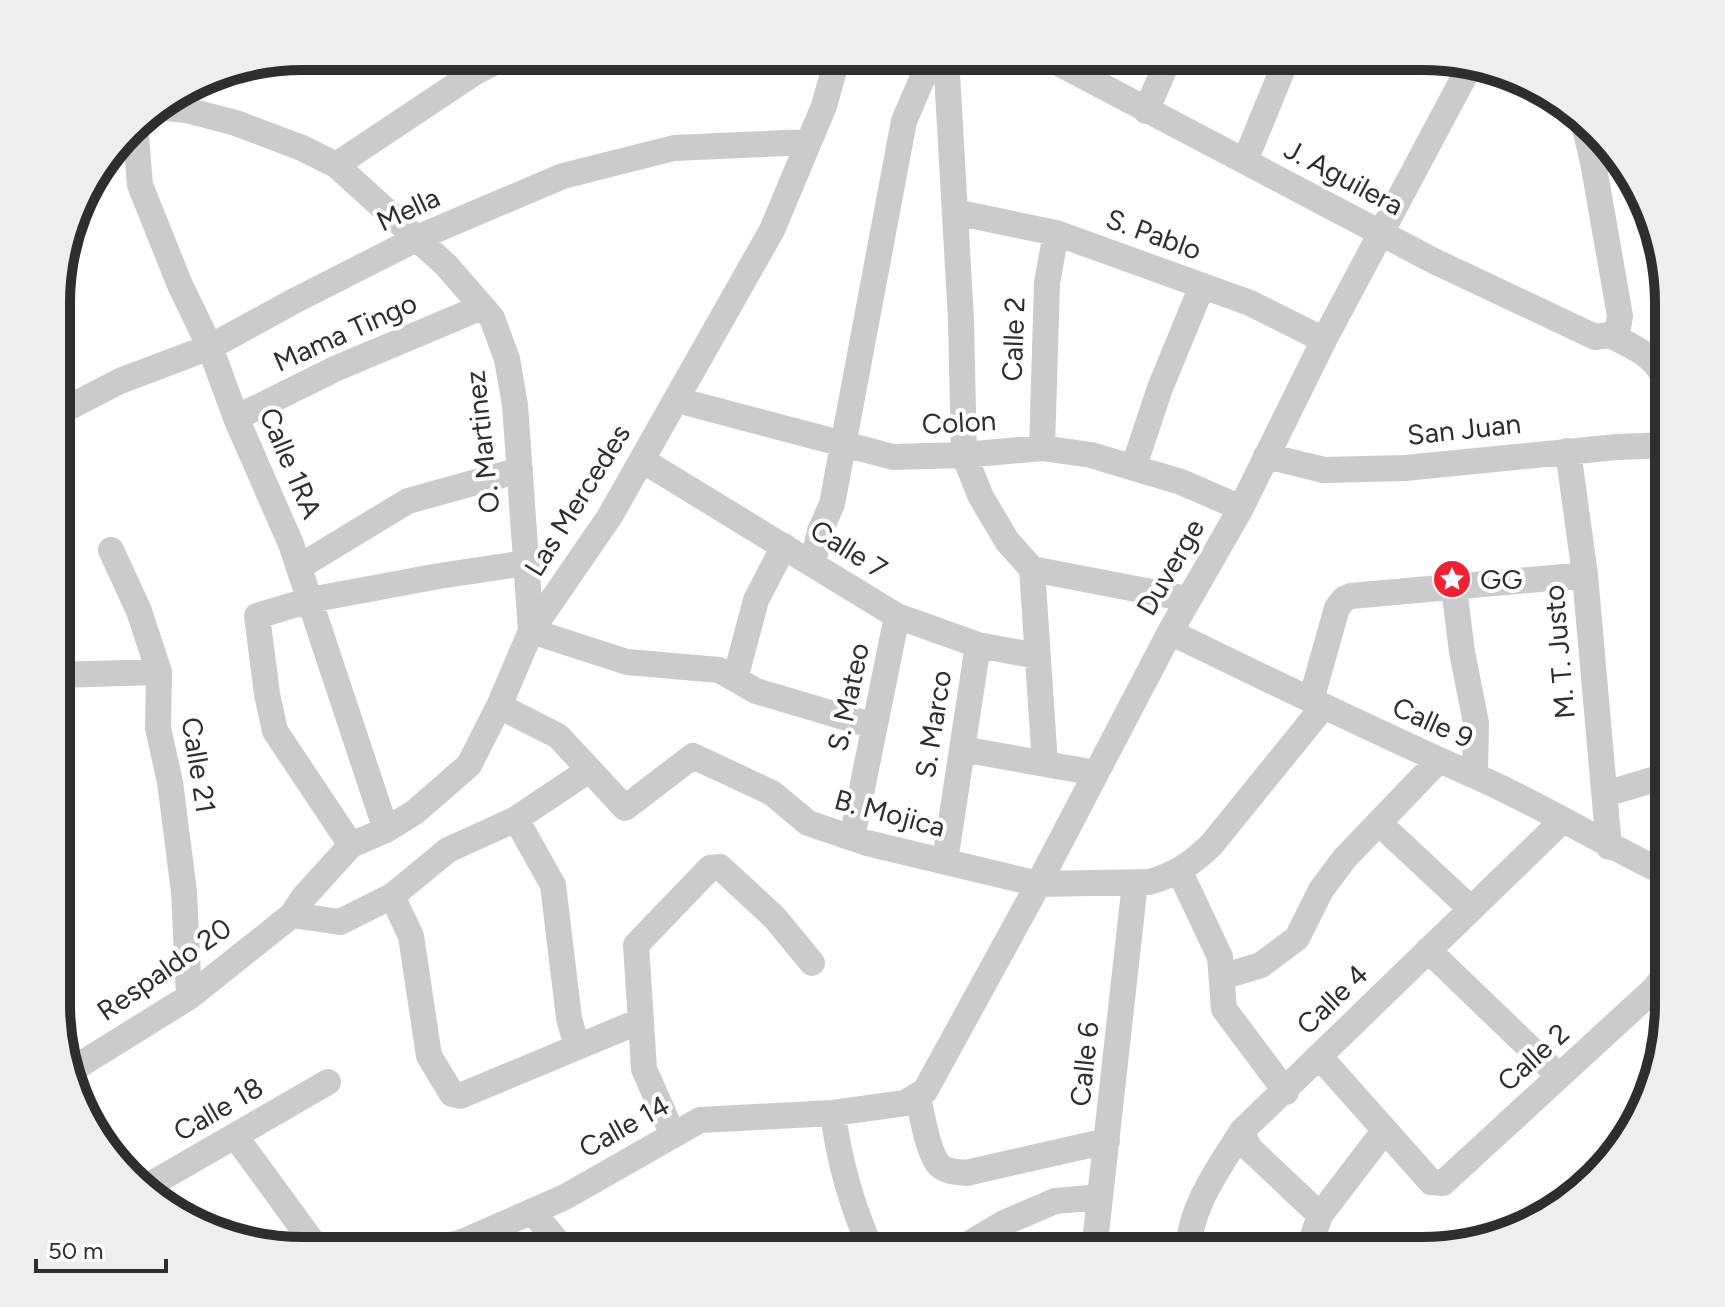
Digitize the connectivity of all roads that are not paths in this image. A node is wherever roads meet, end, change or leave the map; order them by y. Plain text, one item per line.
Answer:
1 (470, 70) edge
2 (834, 70) edge
3 (926, 70) edge
4 (947, 70) edge
5 (1071, 70) edge
6 (1164, 70) edge
7 (1282, 70) edge
8 (1465, 75) edge
9 (175, 109) edge
10 (1146, 111) junction
11 (1588, 139) edge
12 (136, 142) edge
13 (808, 142) junction
14 (1245, 161) junction
15 (336, 165) junction
16 (955, 212) junction
17 (1056, 233) junction
18 (1380, 233) junction
19 (416, 239) junction
20 (1202, 286) junction
21 (482, 307) junction
22 (1614, 332) junction
23 (1324, 340) junction
24 (210, 347) junction
25 (1655, 363) edge
26 (677, 400) junction
27 (70, 407) edge
28 (236, 418) junction
29 (842, 442) junction
30 (1655, 446) edge
31 (1042, 448) junction
32 (1568, 451) junction
33 (964, 455) junction
34 (1266, 456) junction
35 (642, 460) junction
36 (1134, 466) junction
37 (520, 470) junction
38 (1241, 508) junction
39 (784, 546) junction
40 (111, 550) dead end
41 (526, 563) junction
42 (813, 563) junction
43 (299, 567) junction
44 (1032, 569) junction
45 (1585, 575) junction
46 (1454, 588) junction
47 (1188, 599) junction
48 (310, 600) junction
49 (897, 616) junction
50 (531, 631) junction
51 (1170, 632) junction
52 (978, 645) junction
53 (1037, 656) junction
54 (159, 672) junction
55 (70, 675) edge
56 (735, 679) junction
57 (1317, 704) junction
58 (499, 706) junction
59 (874, 726) junction
60 (962, 749) junction
61 (1438, 761) junction
62 (1045, 764) junction
63 (589, 770) junction
64 (1096, 773) junction
65 (1475, 776) junction
66 (1655, 779) edge
67 (1605, 794) junction
68 (516, 819) junction
69 (1563, 820) junction
70 (1379, 823) junction
71 (386, 830) junction
72 (852, 838) junction
73 (351, 845) junction
74 (1609, 847) junction
75 (945, 861) junction
76 (1655, 868) edge
77 (1179, 870) junction
78 (1142, 883) junction
79 (1038, 884) junction
80 (392, 896) junction
81 (1471, 909) junction
82 (292, 915) junction
83 (1428, 950) junction
84 (812, 963) dead end
85 (1222, 977) junction
86 (1655, 988) edge
87 (189, 997) junction
88 (640, 1021) junction
89 (577, 1047) junction
90 (1319, 1056) junction
91 (79, 1066) edge
92 (1559, 1076) junction
93 (328, 1082) dead end
94 (1286, 1092) junction
95 (918, 1097) junction
96 (833, 1113) junction
97 (1385, 1130) junction
98 (1242, 1131) junction
99 (673, 1135) junction
100 (236, 1137) junction
101 (1107, 1141) junction
102 (154, 1183) edge
103 (1100, 1197) junction
104 (532, 1211) junction
105 (1320, 1215) junction
106 (309, 1237) edge
107 (481, 1237) edge
108 (553, 1237) edge
109 (866, 1237) edge
110 (980, 1237) edge
111 (1096, 1237) edge
112 (1189, 1237) edge
113 (1313, 1237) edge

1 - 15 street
2 - 13 street, Las Mercedes
3 - 29 street
4 - 16 street
5 - 10 street, J. Aguilera
6 - 10 street
7 - 14 street
8 - 18 street, Duverge
9 - 15 street, O. Martinez
10 - 14 street, J. Aguilera
11 - 22 street
12 - 24 street, Calle 1RA
13 - 19 street, Mella
13 - 26 street, Las Mercedes
14 - 18 street, J. Aguilera
15 - 19 street, O. Martinez
16 - 17 street, S. Pablo
16 - 33 street
17 - 20 street, S. Pablo
17 - 31 street, Calle 2
18 - 22 street, J. Aguilera
18 - 23 street, Duverge
19 - 21 street, O. Martinez
19 - 24 street, Mella
20 - 23 street, S. Pablo
20 - 36 street
21 - 28 street, Mama Tingo
21 - 37 street, O. Martinez
22 - 25 street, J. Aguilera
23 - 34 street, Duverge
24 - 27 street, Mella
24 - 28 street, Calle 1RA
26 - 29 street, Colon
26 - 35 street, Las Mercedes
28 - 43 street, Calle 1RA
29 - 33 street, Colon
29 - 42 street
30 - 32 street, San Juan
31 - 33 street, Colon
31 - 36 street, Colon
32 - 34 street, San Juan
32 - 45 street, M. T. Justo
33 - 44 street
34 - 38 street, Duverge
35 - 39 street, Calle 7
35 - 50 street, Las Mercedes
36 - 38 street, Colon
37 - 41 street, O. Martinez
37 - 43 street
38 - 47 street, Duverge
39 - 42 street, Calle 7
39 - 56 street
40 - 54 street, Calle 21
41 - 48 street
41 - 50 street, O. Martinez
42 - 49 street, Calle 7
43 - 48 street, Calle 1RA
44 - 47 street
44 - 53 street
45 - 46 street
45 - 67 street, M. T. Justo
46 - 57 street
46 - 65 street
47 - 51 street, Duverge
48 - 71 street, Calle 1RA
48 - 73 street
49 - 52 street, Calle 7
49 - 59 street, S. Mateo
50 - 56 street
50 - 58 street, Las Mercedes
51 - 57 street, Calle 9
51 - 64 street, Duverge
52 - 53 street, Calle 7
52 - 60 street, S. Marco
53 - 62 street
54 - 55 street
54 - 87 street, Calle 21
56 - 59 street
57 - 61 street, Calle 9
57 - 77 street
58 - 63 street
58 - 71 street, Las Mercedes
59 - 72 street, S. Mateo
60 - 62 street
60 - 75 street, S. Marco
61 - 65 street, Calle 9
61 - 70 street
62 - 64 street
63 - 68 street
63 - 72 street, B. Mojica
64 - 79 street, Duverge
65 - 69 street, Calle 9
66 - 67 street
67 - 74 street, M. T. Justo
68 - 80 street
68 - 89 street
69 - 74 street, Calle 9
69 - 81 street, Calle 4
70 - 81 street
70 - 85 street
71 - 73 street, Las Mercedes
72 - 75 street, B. Mojica
73 - 82 street, Las Mercedes
74 - 76 street, Calle 9
75 - 79 street, B. Mojica
77 - 78 street
77 - 85 street
78 - 79 street, B. Mojica
78 - 101 street, Calle 6
79 - 95 street, Duverge
80 - 82 street
80 - 89 street
81 - 83 street, Calle 4
82 - 87 street, Respaldo 20
83 - 90 street, Calle 4
83 - 92 street
84 - 88 street
85 - 94 street
86 - 92 street, Calle 2
87 - 91 street, Respaldo 20
88 - 89 street
88 - 99 street
90 - 94 street, Calle 4
90 - 97 street
92 - 97 street, Calle 2
93 - 100 street, Calle 18
94 - 98 street, Calle 4
95 - 96 street, Calle 14
95 - 101 street
96 - 99 street, Calle 14
96 - 109 street
97 - 105 street
98 - 105 street
98 - 112 street, Calle 4
99 - 104 street, Calle 14
100 - 102 street, Calle 18
100 - 106 street
101 - 103 street, Calle 6
103 - 110 street
103 - 111 street, Calle 6
104 - 107 street, Calle 14
104 - 108 street
105 - 113 street

